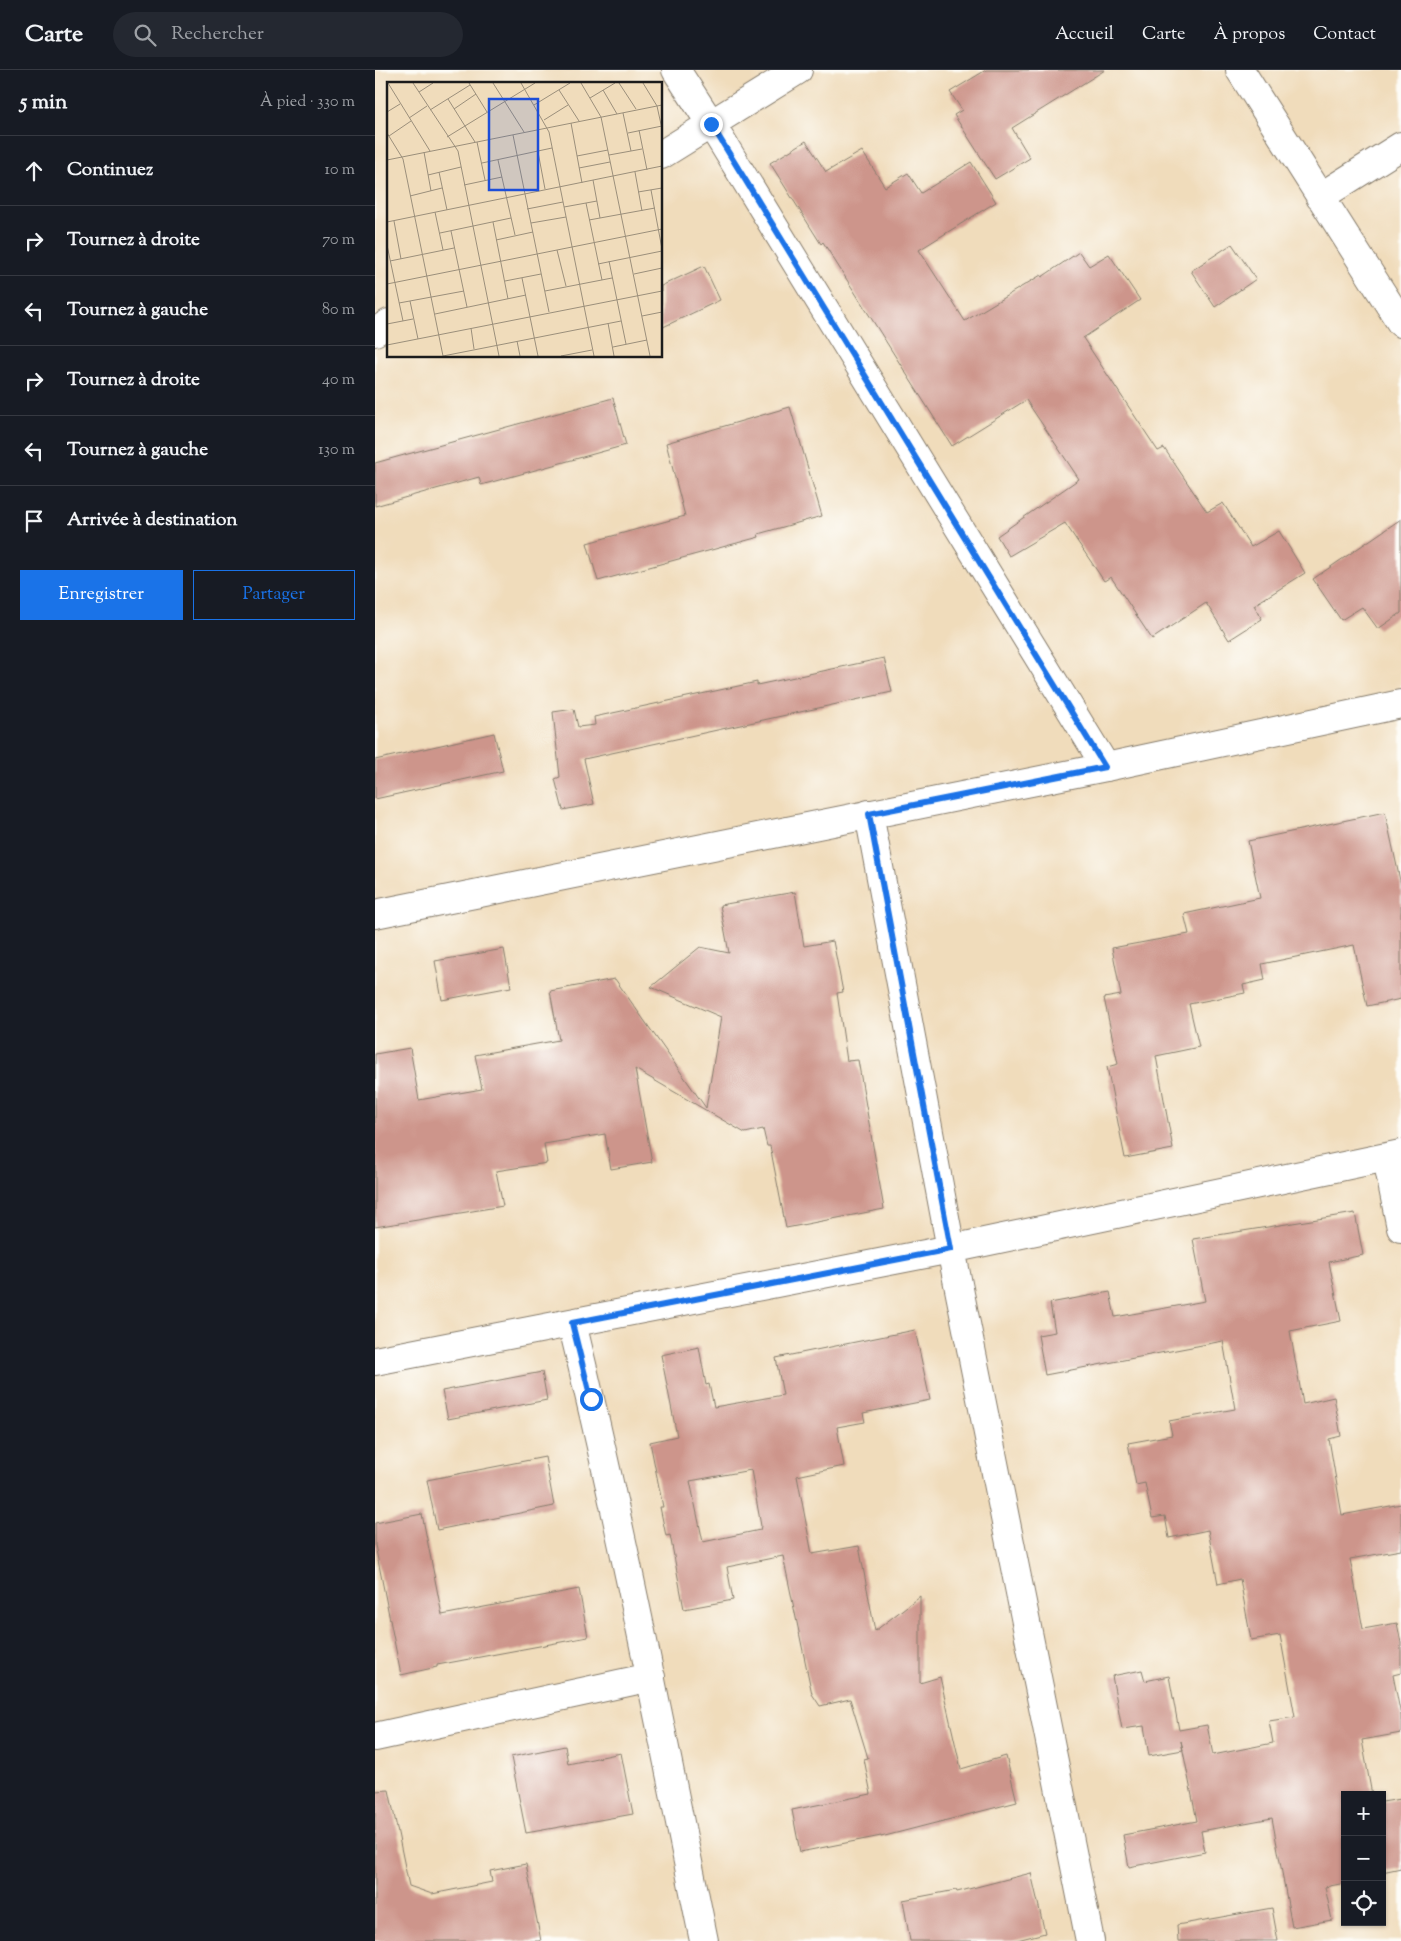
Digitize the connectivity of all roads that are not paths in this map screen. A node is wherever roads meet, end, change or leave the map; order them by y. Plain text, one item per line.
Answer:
1 (676, 70) edge
2 (799, 70) edge
3 (1241, 70) edge
4 (711, 124) junction
5 (1401, 146) edge
6 (663, 154) edge
7 (1320, 197) junction
8 (1401, 323) edge
9 (387, 324) edge
10 (375, 332) edge
11 (1401, 704) edge
12 (1105, 767) junction
13 (869, 814) junction
14 (375, 914) edge
15 (1394, 1156) edge
16 (1401, 1228) edge
17 (951, 1249) junction
18 (572, 1323) junction
19 (375, 1361) edge
20 (651, 1677) junction
21 (375, 1737) edge
22 (704, 1941) edge
23 (1090, 1941) edge

1 - 4 street
2 - 4 street
3 - 7 street
4 - 6 street
4 - 12 street
5 - 7 street
7 - 8 street
9 - 10 street
11 - 12 street
12 - 13 street
13 - 14 street
13 - 17 street
15 - 16 street
15 - 17 street
17 - 18 street
17 - 23 street
18 - 19 street
18 - 20 street
20 - 21 street
20 - 22 street

